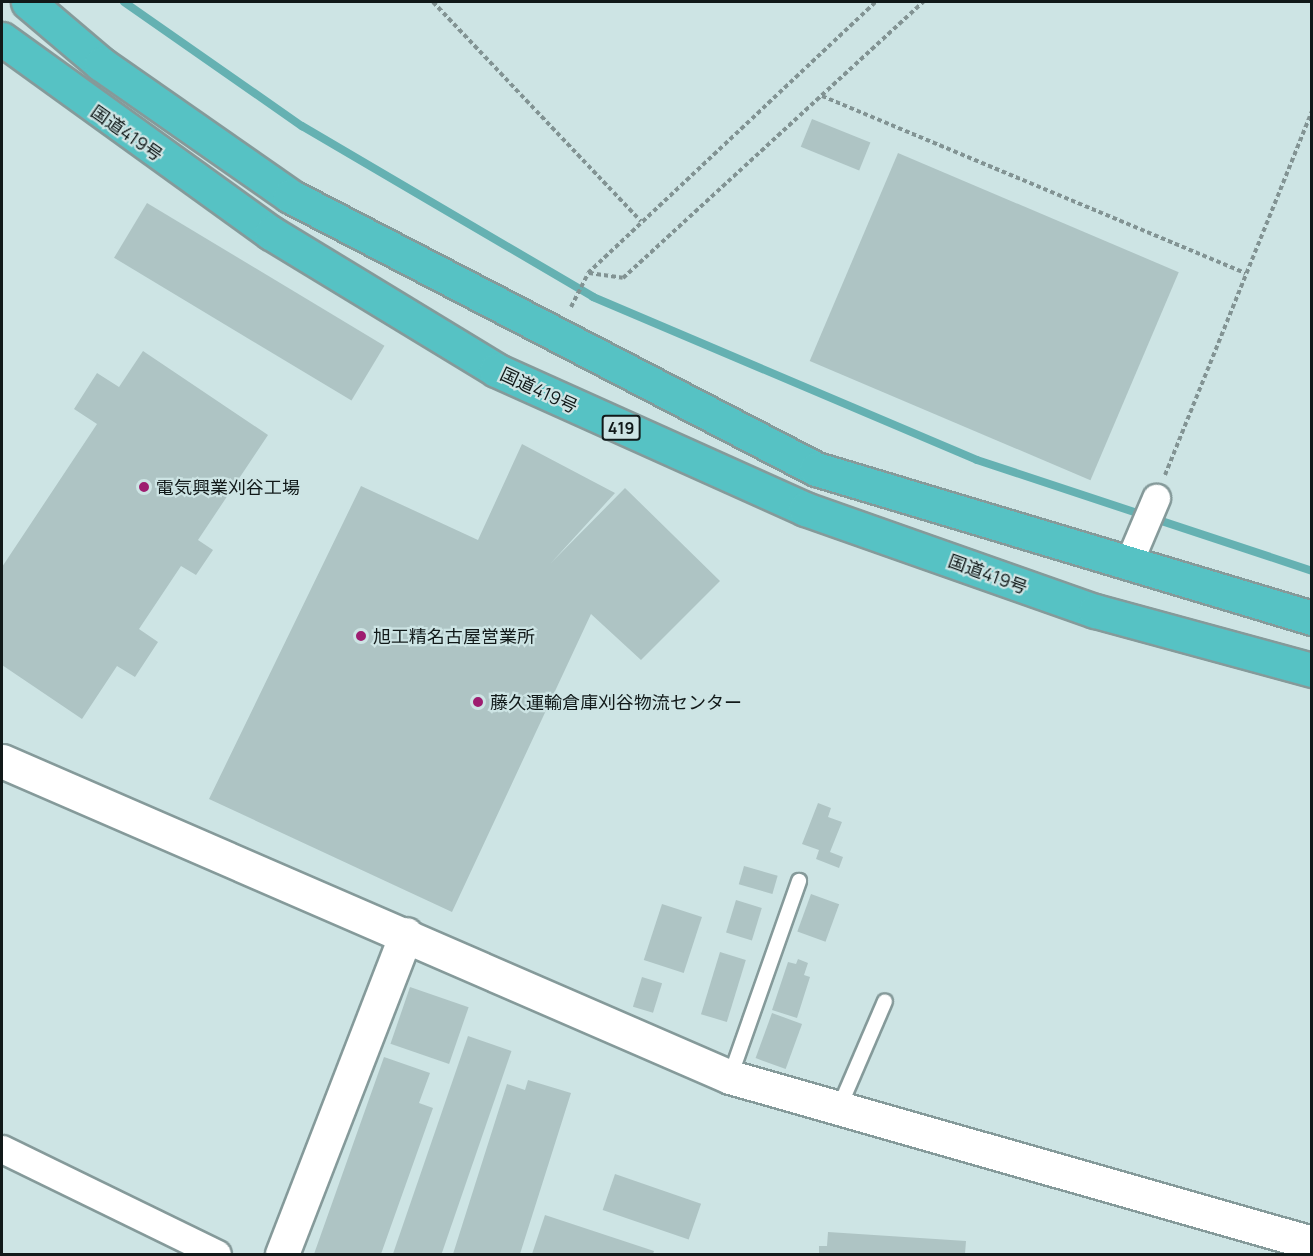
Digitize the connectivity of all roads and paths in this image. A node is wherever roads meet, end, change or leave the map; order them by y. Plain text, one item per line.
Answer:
1 (28, 2) edge
2 (433, 2) edge
3 (876, 2) edge
4 (923, 2) edge
5 (2, 39) edge
6 (822, 96) junction
7 (1311, 111) edge
8 (641, 221) junction
9 (588, 273) junction
10 (1245, 273) junction
11 (572, 307) dead end
12 (1156, 498) joint
13 (1135, 549) junction
14 (1311, 618) edge
15 (1311, 670) edge
16 (2, 761) edge
17 (799, 880) dead end
18 (406, 934) junction
19 (885, 1001) dead end
20 (730, 1077) junction
21 (838, 1110) junction
22 (2, 1149) edge
23 (1311, 1243) edge
24 (218, 1254) edge
25 (282, 1254) edge

1 - 13 highway
2 - 8 path
3 - 8 path
4 - 6 path
5 - 15 highway, 国道419号 / 419
6 - 9 path
6 - 10 path
7 - 10 path
8 - 9 path
9 - 11 path
10 - 12 path
12 - 13 street
13 - 14 highway
16 - 18 street
17 - 20 lane
18 - 20 street
18 - 25 street
19 - 21 lane
20 - 21 street
21 - 23 street
22 - 24 street

